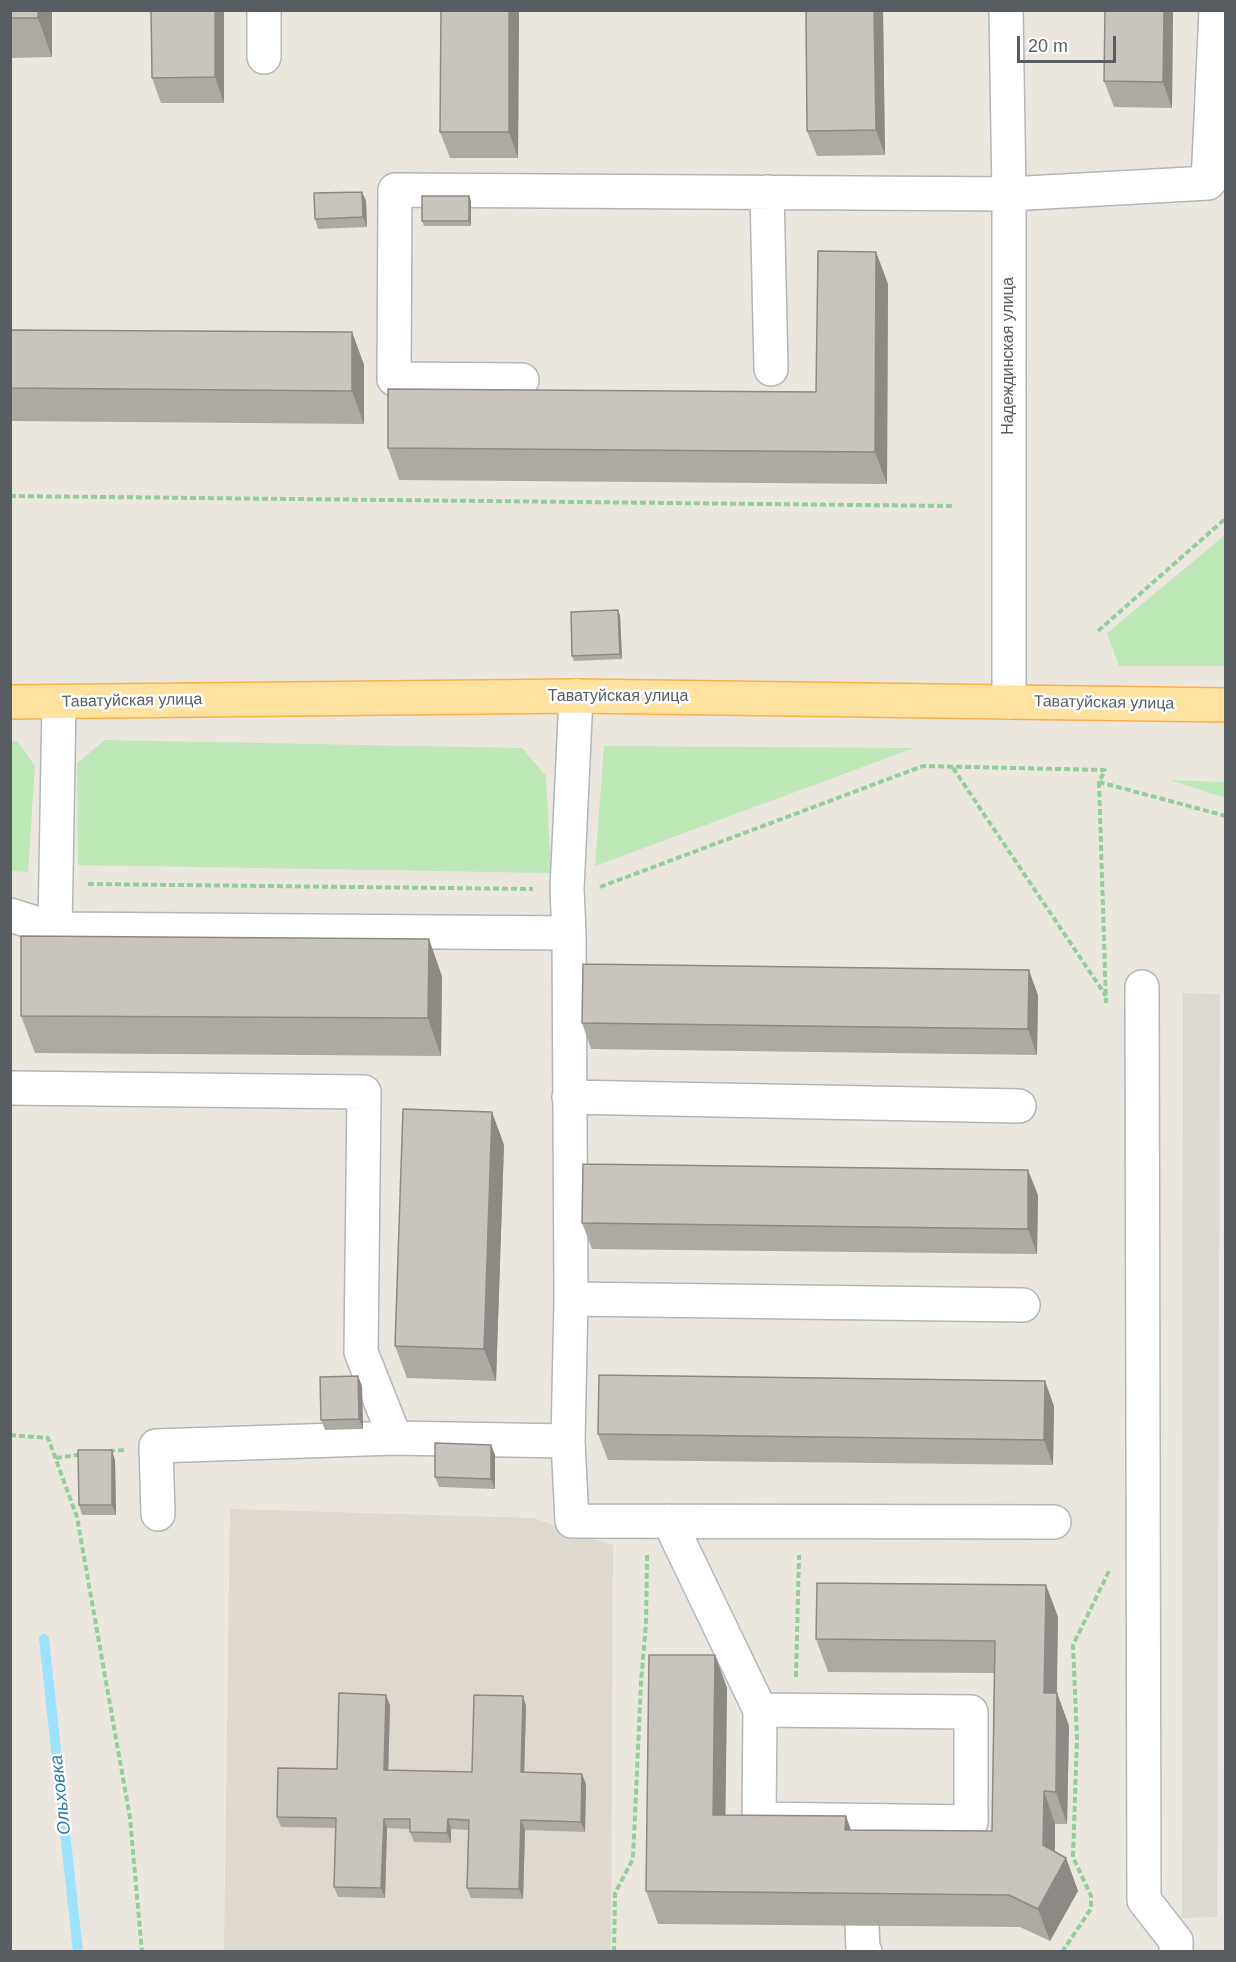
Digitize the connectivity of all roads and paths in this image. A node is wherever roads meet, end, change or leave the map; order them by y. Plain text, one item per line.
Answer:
1 (264, 10) edge
2 (1006, 10) edge
3 (1216, 10) edge
4 (264, 57) dead end
5 (1217, 172) edge
6 (767, 192) junction
7 (1009, 194) junction
8 (771, 369) dead end
9 (522, 380) dead end
10 (10, 496) edge
11 (953, 507) dead end
12 (1226, 518) edge
13 (1098, 631) dead end
14 (576, 696) junction
15 (10, 702) edge
16 (59, 702) junction
17 (1009, 702) junction
18 (1226, 705) edge
19 (953, 767) junction
20 (1226, 816) edge
21 (56, 884) junction
22 (567, 889) junction
23 (10, 915) edge
24 (55, 929) junction
25 (569, 933) junction
26 (1142, 987) dead end
27 (1106, 996) dead end
28 (10, 1088) edge
29 (569, 1096) junction
30 (1019, 1106) dead end
31 (571, 1299) junction
32 (1023, 1305) dead end
33 (10, 1435) edge
34 (395, 1438) junction
35 (568, 1441) junction
36 (156, 1446) junction
37 (100, 1452) edge
38 (89, 1454) edge
39 (56, 1458) junction
40 (158, 1514) dead end
41 (658, 1521) junction
42 (800, 1521) junction
43 (1054, 1522) dead end
44 (1111, 1567) dead end
45 (642, 1669) junction
46 (653, 1669) edge
47 (760, 1710) junction
48 (796, 1710) junction
49 (865, 1820) junction
50 (865, 1852) edge
51 (142, 1952) edge
52 (614, 1952) edge
53 (1062, 1952) edge
54 (1176, 1952) edge

1 - 4 street
2 - 7 street, Надеждинская улица
3 - 5 street
5 - 7 street
6 - 7 street
6 - 8 street
6 - 9 street
7 - 17 street, Надеждинская улица
10 - 11 path
12 - 13 path
14 - 16 main road, Таватуйская улица
14 - 17 main road, Таватуйская улица
14 - 22 street
15 - 16 main road, Таватуйская улица
16 - 21 street
17 - 18 main road, Таватуйская улица
19 - 20 path
19 - 22 path
19 - 27 path
21 - 22 path
21 - 24 street
22 - 25 street
23 - 24 street
24 - 25 street
25 - 29 street
26 - 54 street
28 - 34 street
29 - 30 street
29 - 31 street
31 - 32 street
31 - 35 street
33 - 39 path
34 - 35 street
34 - 36 street
35 - 41 street
36 - 37 path
36 - 40 street
38 - 39 path
39 - 51 path
41 - 42 street
41 - 45 path
41 - 47 street
42 - 43 street
42 - 48 path
44 - 53 path
45 - 46 path
45 - 52 path
47 - 48 street
47 - 49 street
48 - 49 street
49 - 50 street

